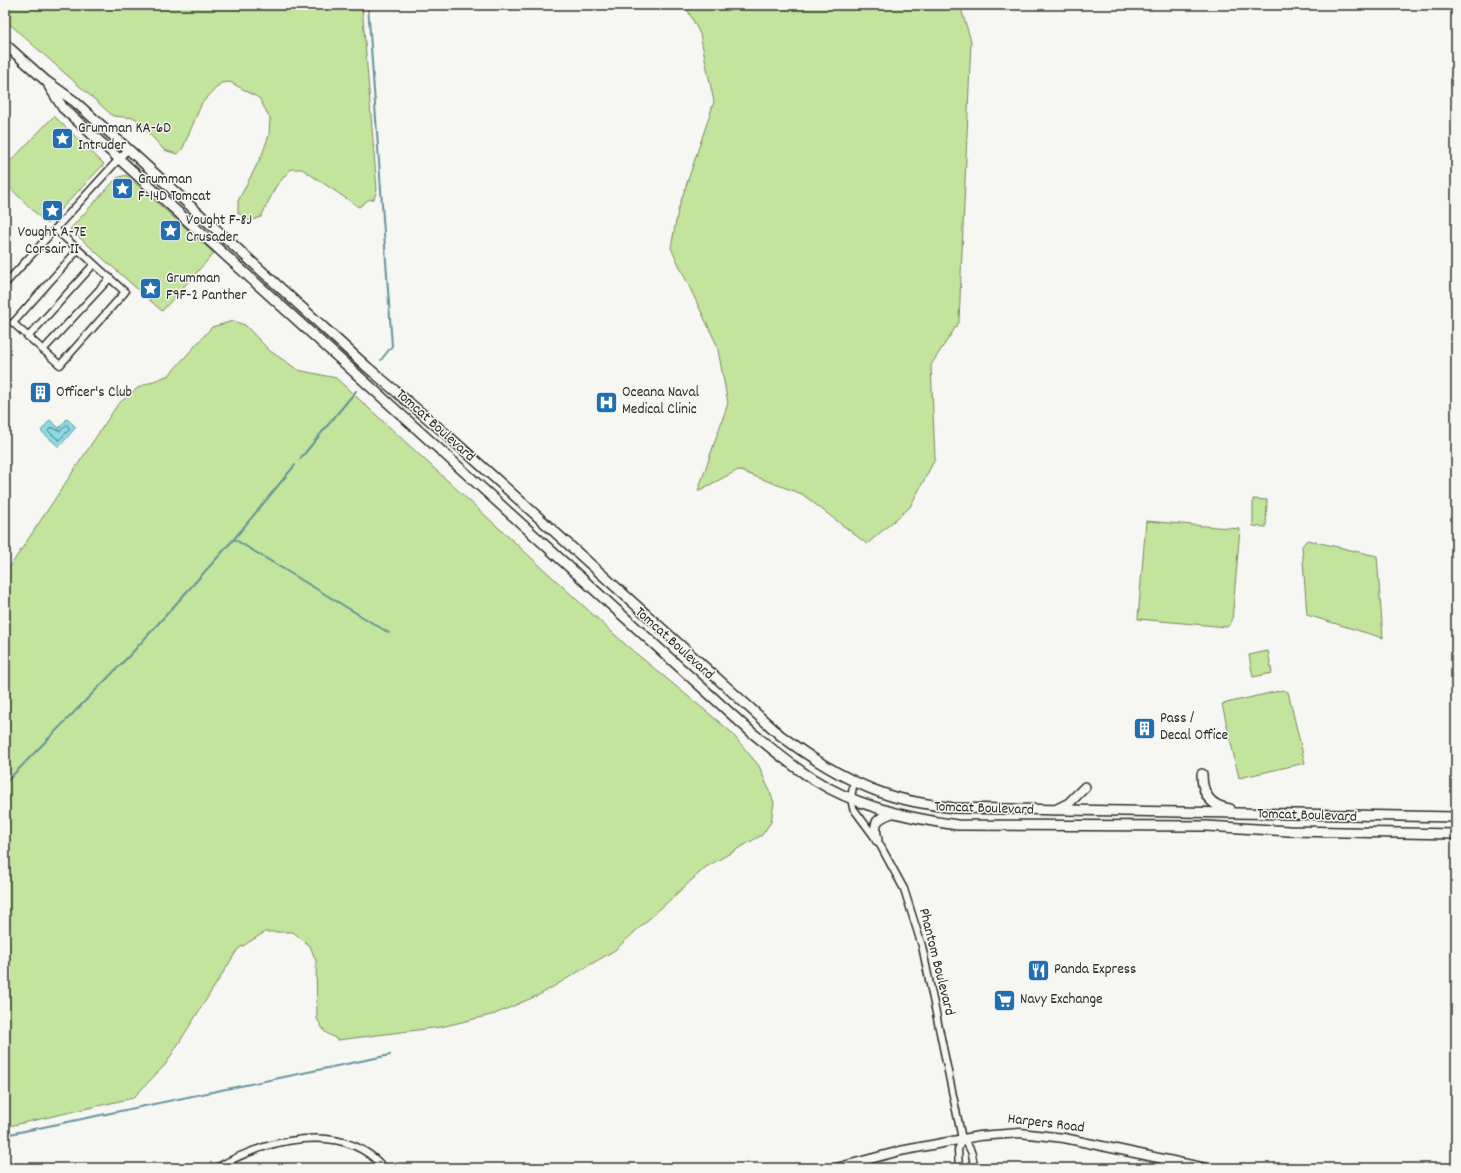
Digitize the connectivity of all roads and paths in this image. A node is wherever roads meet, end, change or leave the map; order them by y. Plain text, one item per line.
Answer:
1 (5, 44) edge
2 (46, 81) junction
3 (128, 149) junction
4 (120, 158) junction
5 (55, 229) junction
6 (78, 250) junction
7 (94, 264) junction
8 (110, 278) junction
9 (5, 284) edge
10 (28, 337) junction
11 (44, 350) junction
12 (1202, 774) dead end
13 (854, 780) junction
14 (1085, 787) dead end
15 (851, 798) junction
16 (1052, 811) junction
17 (892, 813) junction
18 (1263, 814) junction
19 (1456, 817) edge
20 (1456, 834) edge
21 (877, 840) junction
22 (962, 1139) junction
23 (1164, 1164) edge
24 (216, 1168) edge
25 (384, 1168) edge
26 (836, 1168) edge
27 (959, 1168) edge
28 (974, 1168) edge
29 (1206, 1168) edge

1 - 2 main road, Tomcat Boulevard
2 - 3 main road, Tomcat Boulevard
2 - 4 main road, Tomcat Boulevard
3 - 4 street
3 - 13 main road, Tomcat Boulevard
4 - 5 street
4 - 15 main road, Tomcat Boulevard
5 - 6 street
5 - 9 street
6 - 7 street
6 - 10 street
7 - 8 street
7 - 10 street
8 - 11 street
8 - 11 street
10 - 11 street
12 - 18 main road
13 - 15 street
13 - 16 main road, Tomcat Boulevard
14 - 16 main road
15 - 17 main road, Tomcat Boulevard
15 - 21 street, Phantom Boulevard
16 - 18 main road, Tomcat Boulevard
17 - 20 main road, Tomcat Boulevard
17 - 21 main road
18 - 19 main road, Tomcat Boulevard
21 - 22 street, Phantom Boulevard
22 - 23 street, Harpers Road
22 - 26 street, Harpers Road
22 - 27 street, Phantom Boulevard
22 - 28 street, Phantom Boulevard
23 - 29 street, Harpers Road
24 - 25 street

